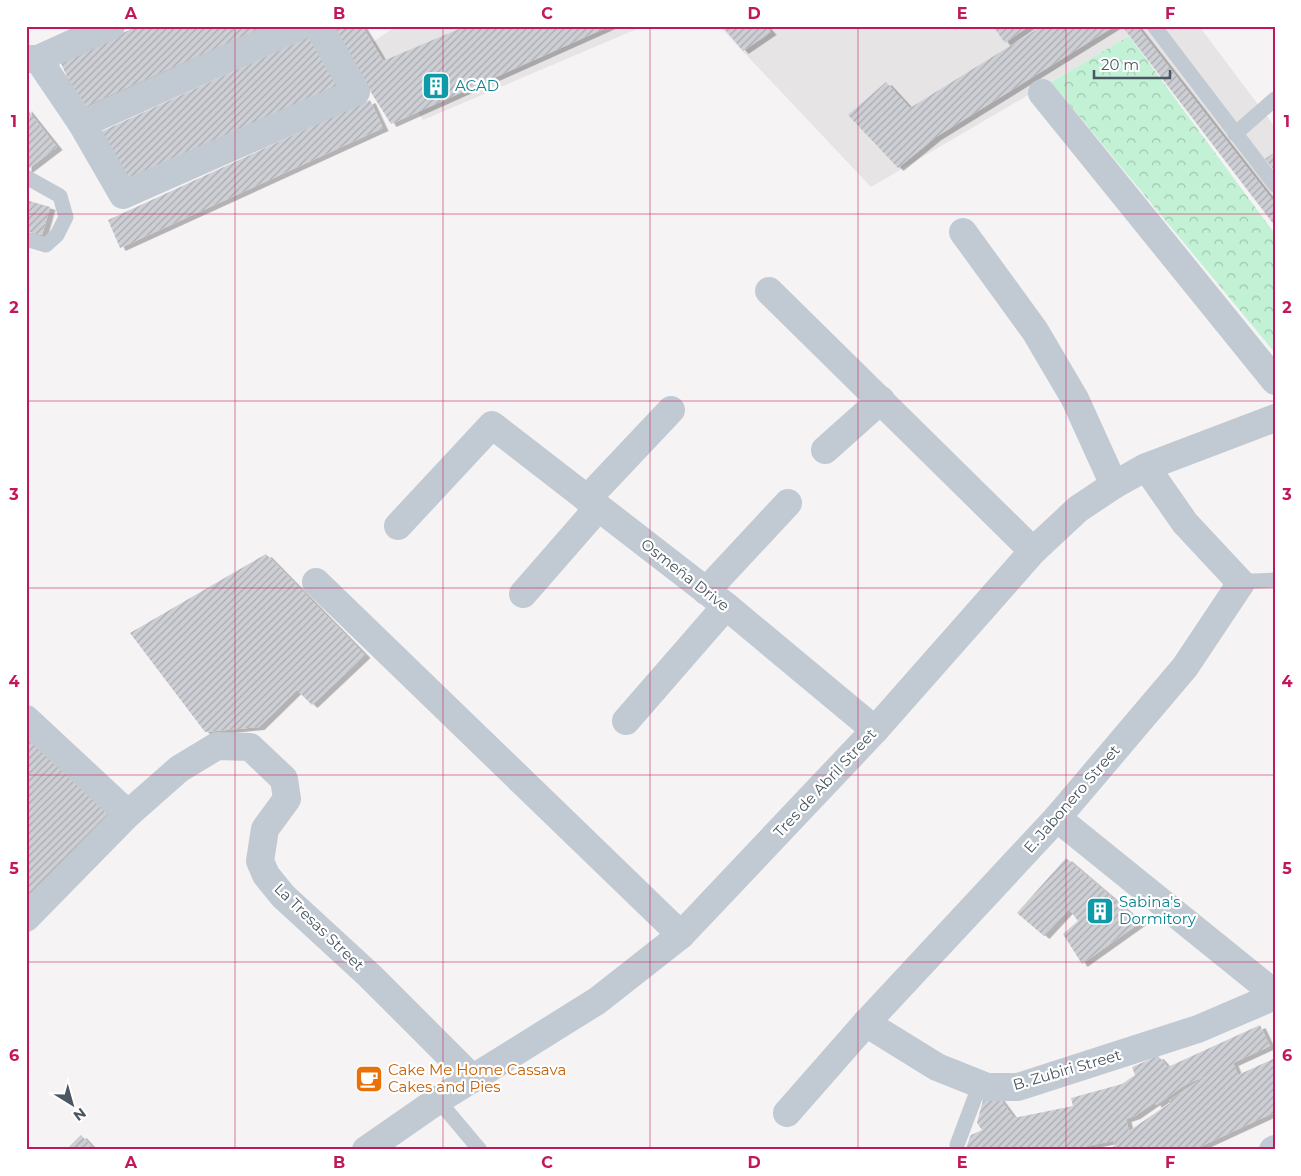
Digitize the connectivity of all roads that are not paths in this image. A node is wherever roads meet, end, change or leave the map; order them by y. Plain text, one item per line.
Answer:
1 (111, 26) edge
2 (300, 26) edge
3 (318, 26) edge
4 (1154, 26) edge
5 (32, 59) edge
6 (1042, 93) dead end
7 (1275, 99) edge
8 (82, 124) junction
9 (1234, 134) junction
10 (26, 177) edge
11 (1275, 185) edge
12 (963, 232) dead end
13 (26, 239) edge
14 (769, 291) dead end
15 (1275, 381) edge
16 (881, 400) junction
17 (671, 410) dead end
18 (1275, 418) edge
19 (826, 450) dead end
20 (1146, 467) junction
21 (1114, 485) junction
22 (788, 502) dead end
23 (592, 503) junction
24 (398, 526) dead end
25 (1033, 551) junction
26 (1275, 580) edge
27 (316, 582) dead end
28 (1241, 583) junction
29 (523, 594) dead end
30 (716, 599) junction
31 (26, 719) edge
32 (626, 721) dead end
33 (875, 730) junction
34 (128, 814) junction
35 (1057, 818) junction
36 (26, 918) edge
37 (681, 935) junction
38 (1275, 995) edge
39 (866, 1023) junction
40 (473, 1079) junction
41 (980, 1084) junction
42 (438, 1100) junction
43 (786, 1113) dead end
44 (381, 1145) edge
45 (957, 1145) dead end
46 (480, 1150) edge

1 - 5 street
2 - 8 street
3 - 8 street
4 - 9 lane
5 - 8 street
6 - 15 street
7 - 9 lane
9 - 11 lane
10 - 13 lane
12 - 21 street
14 - 16 street
16 - 19 street
16 - 25 street
17 - 23 street
18 - 20 street, Tres de Abril Street
20 - 21 street, Tres de Abril Street
20 - 28 street
21 - 25 street, Tres de Abril Street
22 - 30 street
23 - 24 street, Osmeña Drive
23 - 29 street
23 - 30 street, Osmeña Drive
25 - 33 street, Tres de Abril Street
26 - 28 lane
27 - 37 street
28 - 35 street, E. Jabonero Street
30 - 32 street
30 - 33 street, Osmeña Drive
31 - 34 street
33 - 37 street, Tres de Abril Street
34 - 36 street, La Tresas Street
34 - 40 street, La Tresas Street
35 - 38 street
35 - 39 street, E. Jabonero Street
37 - 40 street, Tres de Abril Street
38 - 41 street, B. Zubiri Street
39 - 41 street, B. Zubiri Street
39 - 43 street, E. Jabonero Street
40 - 42 street, Tres de Abril Street
41 - 45 lane
42 - 44 street, Tres de Abril Street
42 - 46 lane

